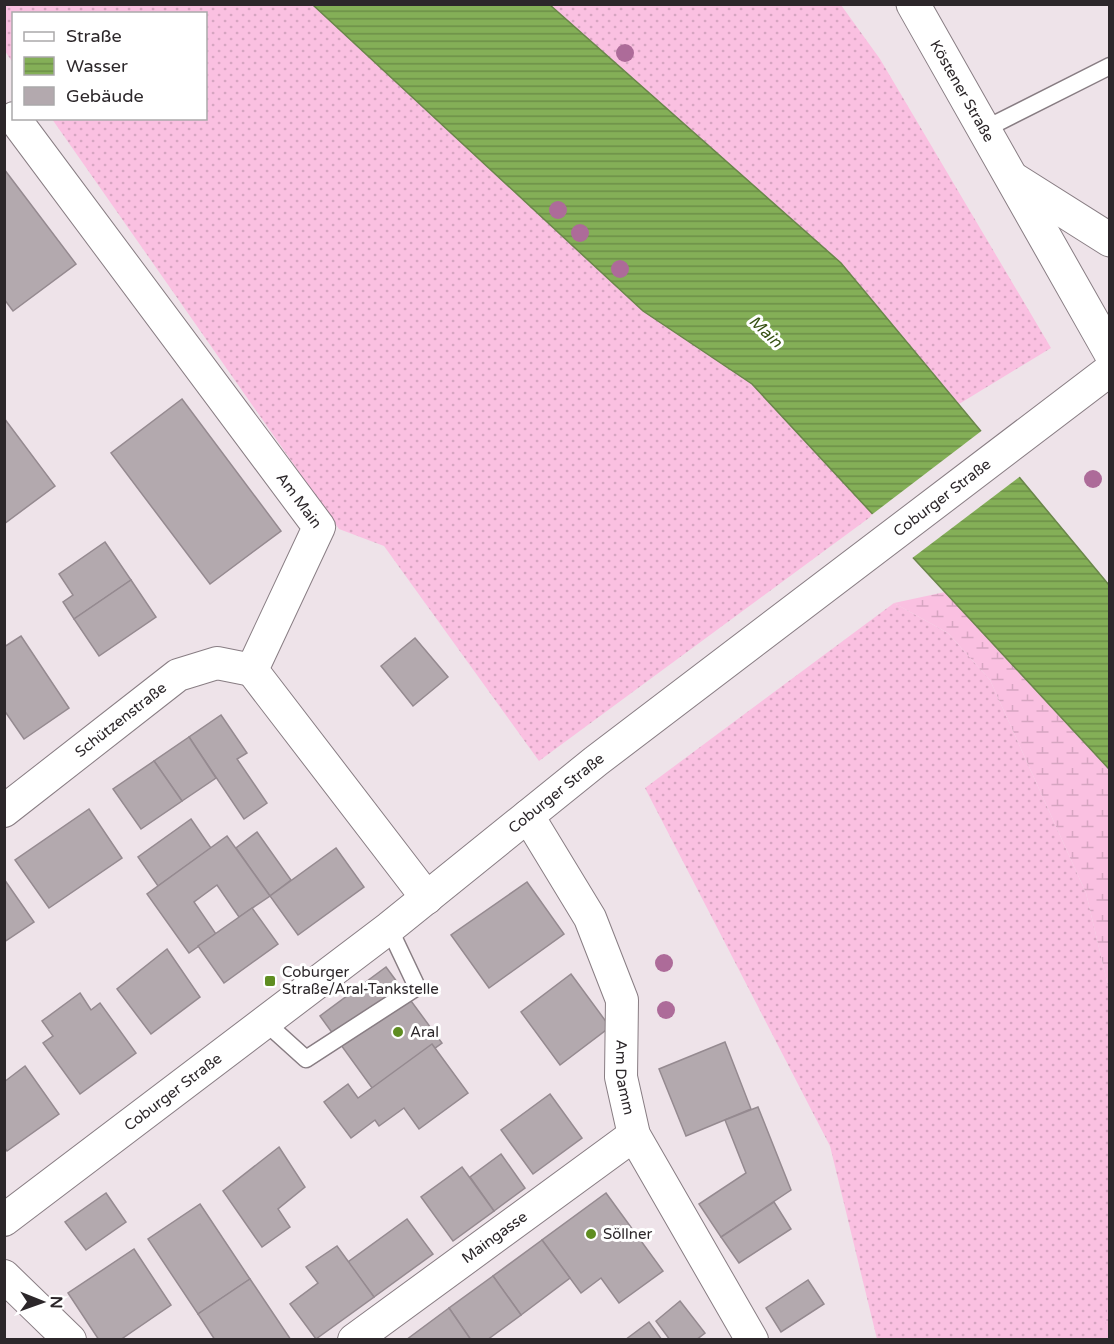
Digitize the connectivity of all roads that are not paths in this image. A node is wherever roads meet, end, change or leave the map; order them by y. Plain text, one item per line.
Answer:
1 (913, 4) edge
2 (1110, 66) edge
3 (15, 120) edge
4 (985, 129) junction
5 (1013, 178) junction
6 (1110, 240) edge
7 (1110, 352) edge
8 (1110, 370) edge
9 (252, 670) junction
10 (4, 810) edge
11 (528, 816) junction
12 (427, 898) junction
13 (389, 928) junction
14 (265, 1022) junction
15 (634, 1135) junction
16 (4, 1220) edge
17 (4, 1276) edge
18 (744, 1337) edge
19 (70, 1340) edge
20 (354, 1340) edge

1 - 4 street, Köstener Straße
2 - 4 lane
3 - 9 street, Am Main
4 - 5 street, Köstener Straße
5 - 6 street, Köstener Straße
5 - 7 street, Köstener Straße
8 - 11 street, Coburger Straße
9 - 10 street, Schützenstraße
9 - 12 street
11 - 12 street, Coburger Straße
11 - 15 street, Am Damm
12 - 13 street, Coburger Straße
13 - 14 street, Coburger Straße
13 - 14 lane
14 - 16 street, Coburger Straße
15 - 18 street, Am Damm
15 - 20 street, Maingasse
17 - 19 street

